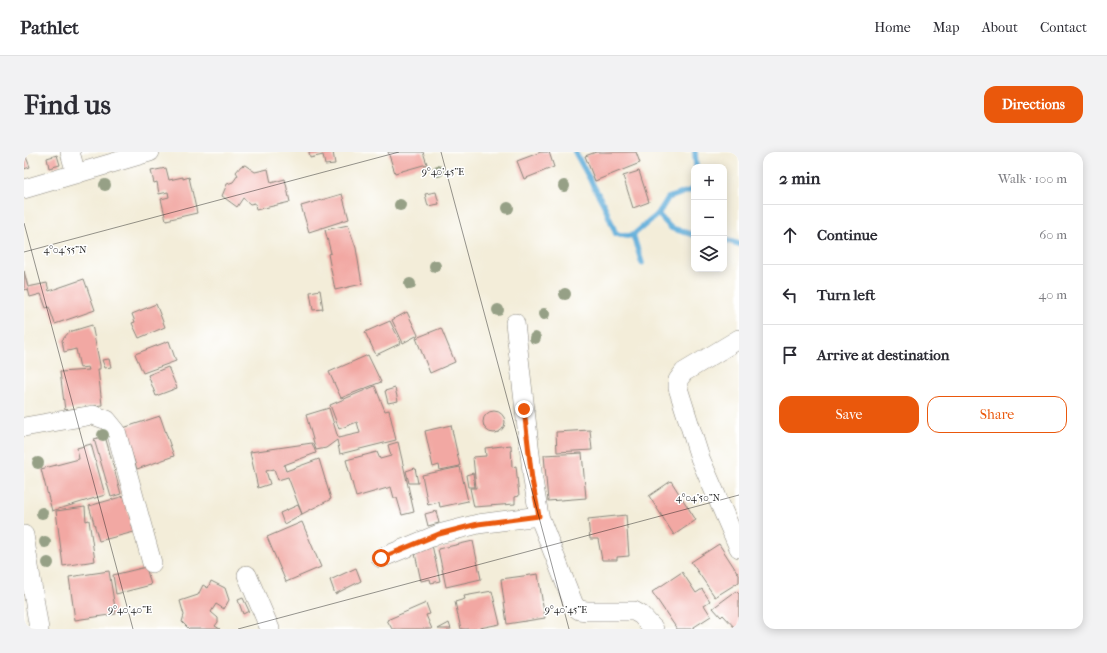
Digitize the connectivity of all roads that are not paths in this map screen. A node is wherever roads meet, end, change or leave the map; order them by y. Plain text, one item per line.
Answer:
1 (70, 152) edge
2 (150, 152) edge
3 (76, 174) junction
4 (24, 189) edge
5 (515, 323) dead end
6 (739, 340) edge
7 (24, 427) edge
8 (539, 516) junction
9 (24, 535) edge
10 (739, 548) edge
11 (381, 558) dead end
12 (152, 562) dead end
13 (247, 575) dead end
14 (39, 629) edge
15 (270, 629) edge
16 (654, 629) edge

1 - 3 street
2 - 3 street
3 - 4 street
5 - 8 street
6 - 10 street
7 - 12 street
8 - 11 street
8 - 16 street
9 - 14 street
13 - 15 street

